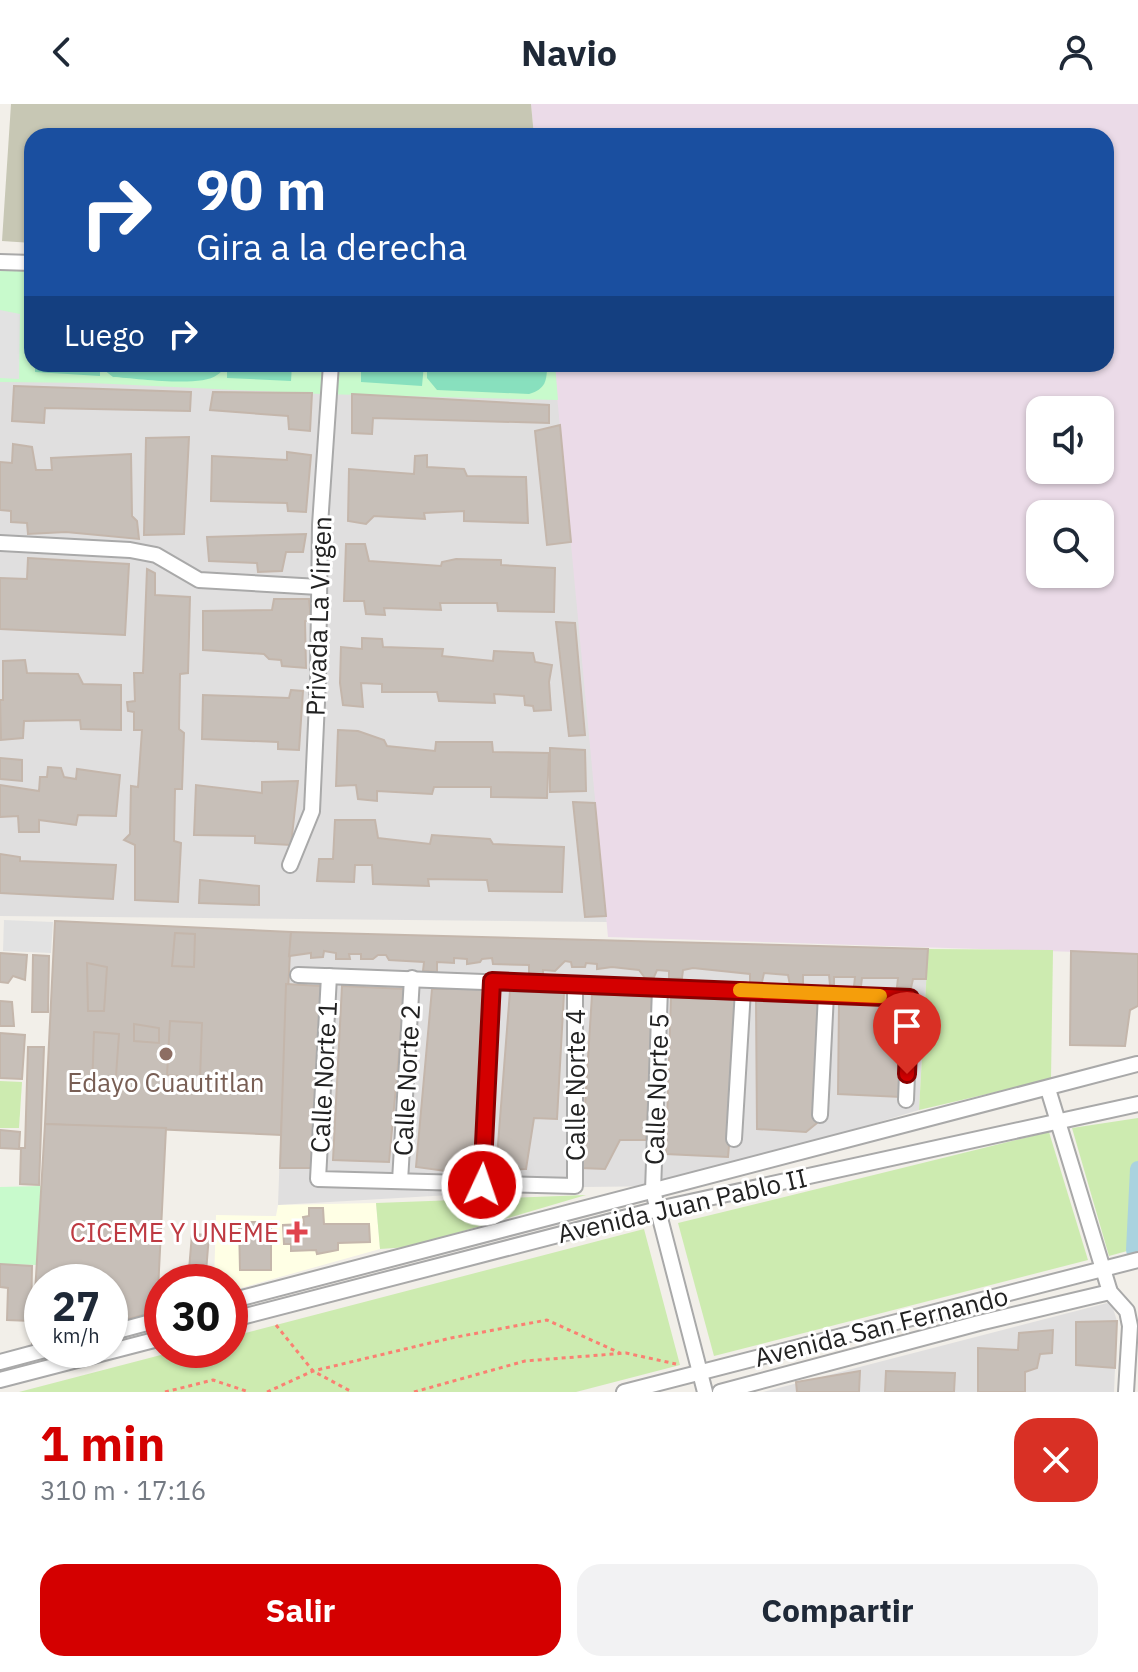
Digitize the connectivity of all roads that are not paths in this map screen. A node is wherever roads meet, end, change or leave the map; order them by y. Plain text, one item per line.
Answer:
1 (0, 262) edge
2 (24, 263) edge
3 (330, 372) edge
4 (0, 543) edge
5 (319, 587) junction
6 (290, 865) dead end
7 (298, 975) dead end
8 (329, 976) junction
9 (412, 978) junction
10 (492, 981) junction
11 (575, 984) junction
12 (660, 988) junction
13 (743, 990) junction
14 (826, 994) junction
15 (1137, 1064) edge
16 (1048, 1089) junction
17 (906, 1100) dead end
18 (1138, 1104) edge
19 (820, 1115) dead end
20 (1058, 1119) junction
21 (734, 1139) dead end
22 (400, 1181) junction
23 (482, 1185) junction
24 (653, 1191) junction
25 (658, 1209) junction
26 (1138, 1260) edge
27 (1104, 1269) junction
28 (1110, 1292) junction
29 (248, 1296) edge
30 (248, 1315) edge
31 (144, 1343) edge
32 (24, 1356) edge
33 (0, 1362) edge
34 (700, 1373) junction
35 (0, 1380) edge
36 (624, 1392) edge
37 (705, 1392) edge
38 (720, 1392) edge
39 (1126, 1392) edge

1 - 2 street
3 - 5 street, Privada La Virgen
4 - 5 street
5 - 6 street, Privada La Virgen
7 - 8 street
8 - 9 street
8 - 22 street, Calle Norte 1
9 - 10 street
9 - 22 street, Calle Norte 2
10 - 11 street
10 - 23 street
11 - 12 street
11 - 23 street, Calle Norte 4
12 - 13 street
12 - 24 street, Calle Norte 5
13 - 14 street
13 - 21 street
14 - 17 street
14 - 19 street
15 - 16 street
16 - 20 street
16 - 24 street
18 - 20 street, Avenida Juan Pablo II
20 - 25 street, Avenida Juan Pablo II
20 - 27 street
22 - 23 street
24 - 25 street, Calle Norte 5
24 - 29 street
25 - 30 street, Avenida Juan Pablo II
25 - 34 street, Calle Norte 5
26 - 27 street, Avenida San Fernando
27 - 28 street
27 - 34 street, Avenida San Fernando
28 - 38 street
28 - 39 street
31 - 35 street
32 - 33 street
34 - 36 street, Avenida San Fernando
34 - 37 street, Calle Norte 5

